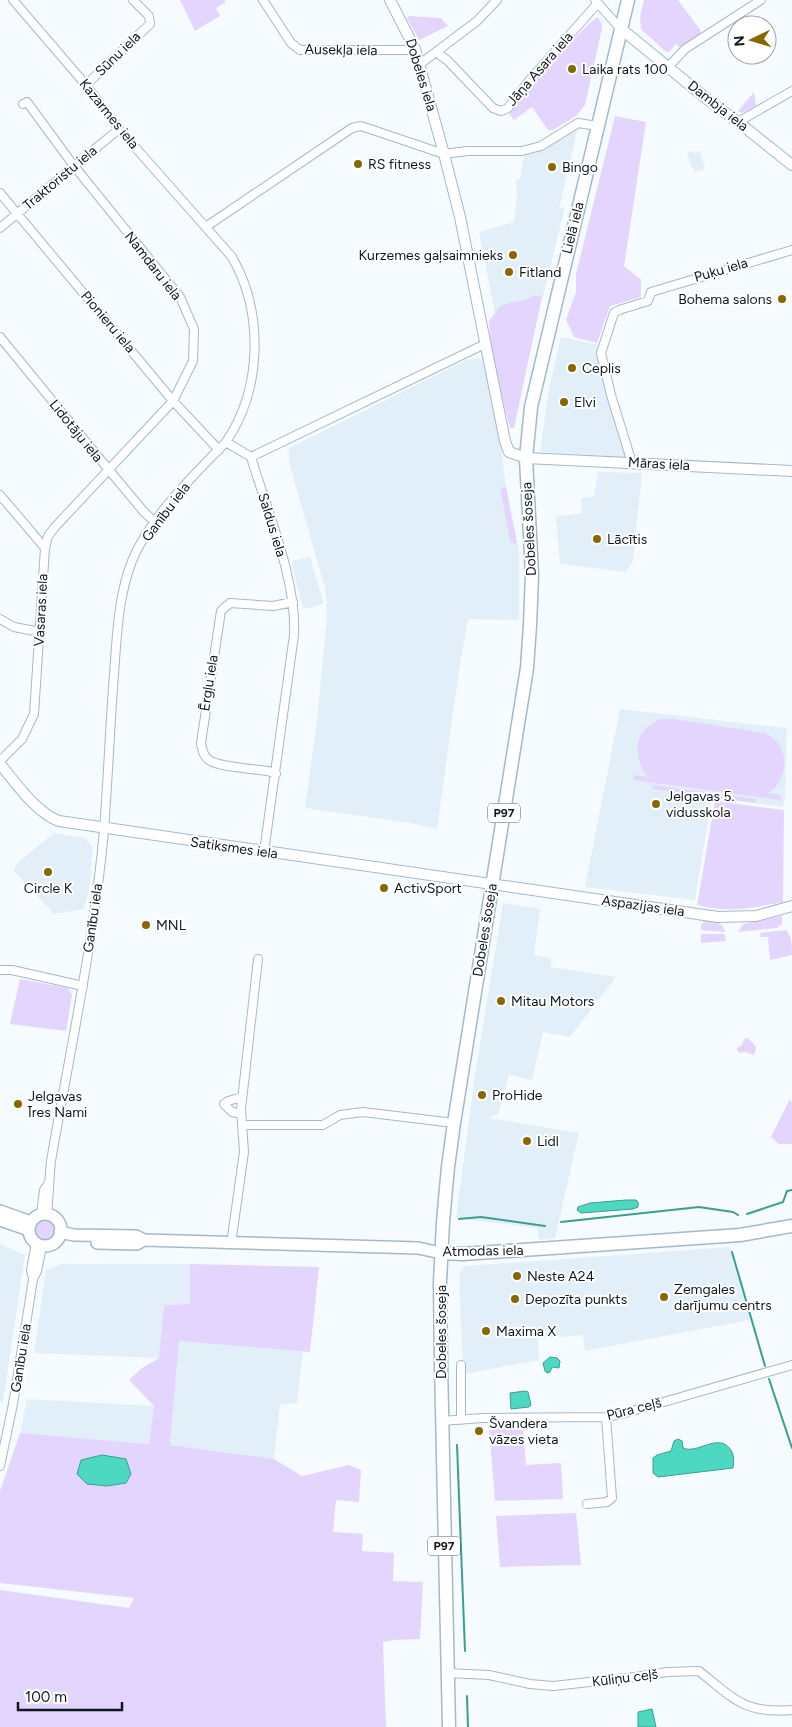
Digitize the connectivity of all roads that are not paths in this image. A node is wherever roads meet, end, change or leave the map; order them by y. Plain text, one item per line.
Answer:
1 (13, 0) edge
2 (133, 0) edge
3 (264, 0) edge
4 (390, 0) edge
5 (497, 0) edge
6 (628, 0) edge
7 (761, 0) edge
8 (596, 2) edge
9 (620, 28) junction
10 (415, 49) junction
11 (436, 52) junction
12 (420, 64) junction
13 (668, 66) junction
14 (86, 86) junction
15 (792, 91) edge
16 (23, 104) dead end
17 (738, 122) junction
18 (598, 126) junction
19 (119, 129) junction
20 (444, 154) junction
21 (792, 165) edge
22 (74, 166) junction
23 (0, 193) edge
24 (17, 214) junction
25 (207, 226) junction
26 (0, 228) edge
27 (792, 250) edge
28 (0, 337) edge
29 (485, 344) junction
30 (174, 401) junction
31 (226, 442) junction
32 (219, 450) junction
33 (251, 457) junction
34 (526, 458) junction
35 (632, 463) junction
36 (108, 470) junction
37 (792, 471) edge
38 (0, 494) edge
39 (155, 522) junction
40 (44, 548) junction
41 (293, 602) junction
42 (0, 619) edge
43 (40, 632) junction
44 (0, 763) edge
45 (276, 774) junction
46 (104, 829) junction
47 (264, 852) junction
48 (492, 885) junction
49 (792, 906) edge
50 (258, 960) dead end
51 (0, 970) edge
52 (82, 986) junction
53 (242, 1097) junction
54 (242, 1114) junction
55 (454, 1123) junction
56 (243, 1125) junction
57 (0, 1211) edge
58 (44, 1214) junction
59 (0, 1220) edge
60 (30, 1226) junction
61 (792, 1226) edge
62 (59, 1236) junction
63 (39, 1244) junction
64 (231, 1244) junction
65 (441, 1253) junction
66 (461, 1365) dead end
67 (792, 1365) edge
68 (606, 1417) junction
69 (461, 1420) junction
70 (442, 1421) junction
71 (0, 1466) edge
72 (587, 1504) dead end
73 (447, 1673) junction
74 (792, 1710) edge
75 (449, 1727) edge

1 - 14 street, Kazarmes iela
2 - 14 street, Sūnu iela
3 - 10 street, Ausekļa iela
4 - 10 street, Dobeles iela
5 - 11 street
6 - 9 main road, Lielā iela / P97
7 - 13 street
8 - 9 street
8 - 11 street, Jāņa Asara iela
9 - 13 street, Dambja iela
9 - 18 main road, Lielā iela / P97
10 - 12 street, Dobeles iela
11 - 12 street
12 - 20 street, Dobeles iela
13 - 17 street, Dambja iela
14 - 19 street, Kazarmes iela
15 - 17 street
16 - 22 street, Namdaru iela
17 - 21 street, Dambja iela
18 - 20 street
18 - 34 main road, Lielā iela / P97
19 - 22 street, Traktoristu iela
19 - 25 street, Kazarmes iela
20 - 25 street
20 - 29 street
22 - 24 street, Traktoristu iela
22 - 30 street, Namdaru iela
23 - 24 street, Pionieru iela
24 - 26 street, Traktoristu iela
24 - 30 street, Pionieru iela
25 - 31 street, Ganību iela
27 - 35 street, Puķu iela
28 - 36 street, Lidotāju iela
29 - 33 street
29 - 34 street
30 - 32 street, Pionieru iela
30 - 36 street, Namdaru iela
31 - 32 street, Ganību iela
31 - 33 street
32 - 39 street, Ganību iela
33 - 41 street, Saldus iela
34 - 35 street, Māras iela
34 - 48 main road, Dobeles šoseja / P97
35 - 37 street, Māras iela
36 - 39 street, Lidotāju iela
36 - 40 street, Vasaras iela
38 - 40 street
39 - 46 street, Ganību iela
40 - 43 street, Vasaras iela
41 - 45 street, Saldus iela
41 - 45 street, Ērgļu iela
42 - 43 street
43 - 44 street, Vasaras iela
44 - 46 street, Satiksmes iela
45 - 47 street, Saldus iela
46 - 47 street, Satiksmes iela
46 - 52 street, Ganību iela
47 - 48 street, Satiksmes iela
48 - 49 street, Aspazijas iela
48 - 55 main road, Dobeles šoseja / P97
50 - 53 street
51 - 52 street
52 - 58 street, Ganību iela
53 - 54 street
53 - 54 street
54 - 56 street
55 - 56 street
55 - 65 main road, Dobeles šoseja / P97
56 - 64 street
57 - 60 main road
58 - 60 main road
58 - 62 main road
59 - 60 main road
60 - 63 main road
61 - 65 main road, Atmodas iela
62 - 63 main road
62 - 64 main road, Atmodas iela
63 - 71 street, Ganību iela
64 - 65 main road, Atmodas iela
65 - 70 main road, Dobeles šoseja / P97
66 - 69 street
67 - 68 street, Pūra ceļš
68 - 69 street, Pūra ceļš
68 - 72 street
69 - 70 street, Pūra ceļš
70 - 73 main road, Dobeles šoseja / P97
73 - 74 street, Kūliņu ceļš
73 - 75 main road, Dobeles šoseja / P97

